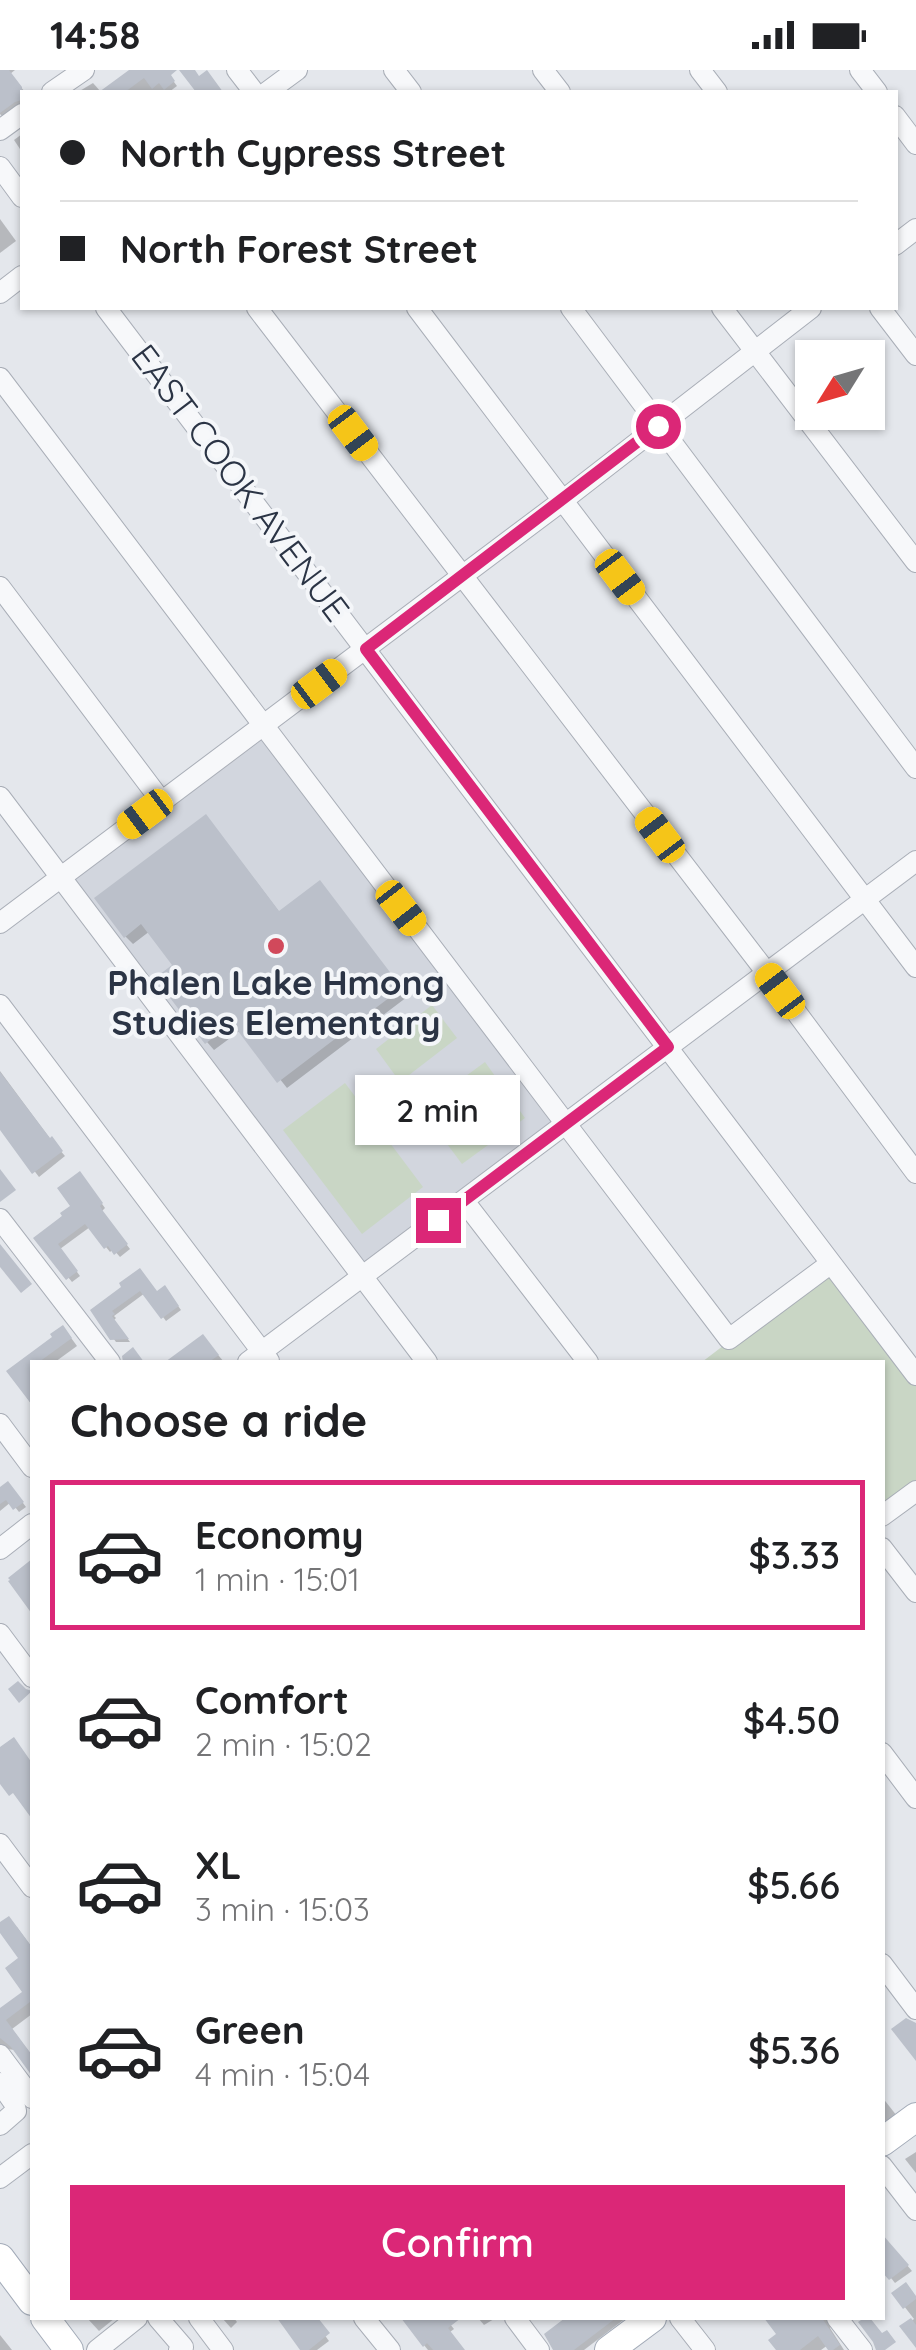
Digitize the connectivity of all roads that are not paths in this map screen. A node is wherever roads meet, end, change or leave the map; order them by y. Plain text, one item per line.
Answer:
1 (84, 70) edge
2 (237, 70) edge
3 (298, 70) edge
4 (394, 70) edge
5 (542, 70) edge
6 (700, 70) edge
7 (860, 70) edge
8 (55, 90) edge
9 (252, 90) edge
10 (270, 90) edge
11 (409, 90) edge
12 (558, 90) edge
13 (715, 90) edge
14 (875, 90) edge
15 (898, 120) edge
16 (916, 144) edge
17 (0, 167) edge
18 (20, 194) edge
19 (20, 278) edge
20 (0, 293) edge
21 (108, 310) edge
22 (259, 310) edge
23 (418, 310) edge
24 (572, 310) edge
25 (724, 310) edge
26 (809, 310) edge
27 (882, 310) edge
28 (755, 351) junction
29 (916, 355) edge
30 (0, 378) edge
31 (658, 426) junction
32 (562, 501) junction
33 (916, 562) edge
34 (462, 576) junction
35 (0, 587) edge
36 (366, 649) junction
37 (264, 726) junction
38 (916, 768) edge
39 (0, 797) edge
40 (162, 802) junction
41 (916, 861) edge
42 (62, 877) junction
43 (865, 899) junction
44 (0, 923) edge
45 (916, 967) edge
46 (766, 973) junction
47 (0, 1005) edge
48 (668, 1047) junction
49 (566, 1124) junction
50 (916, 1173) edge
51 (464, 1200) junction
52 (0, 1218) edge
53 (830, 1264) junction
54 (362, 1277) junction
55 (260, 1359) edge
56 (108, 1360) edge
57 (425, 1360) edge
58 (586, 1360) edge
59 (916, 1376) edge
60 (0, 1424) edge
61 (30, 1464) edge
62 (916, 1491) edge
63 (885, 1514) edge
64 (30, 1526) edge
65 (0, 1548) edge
66 (885, 1552) edge
67 (916, 1592) edge
68 (0, 1634) edge
69 (30, 1674) edge
70 (885, 1758) edge
71 (916, 1798) edge
72 (0, 1844) edge
73 (30, 1884) edge
74 (885, 1968) edge
75 (916, 2009) edge
76 (0, 2055) edge
77 (0, 2083) edge
78 (30, 2095) edge
79 (916, 2117) edge
80 (0, 2125) edge
81 (885, 2140) edge
82 (30, 2156) edge
83 (885, 2170) edge
84 (0, 2178) edge
85 (916, 2210) edge
86 (0, 2258) edge
87 (30, 2298) edge
88 (47, 2320) edge
89 (135, 2320) edge
90 (160, 2320) edge
91 (200, 2320) edge
92 (365, 2320) edge
93 (516, 2320) edge
94 (649, 2320) edge
95 (682, 2320) edge
96 (839, 2320) edge
97 (378, 2346) edge
98 (70, 2350) edge
99 (96, 2350) edge
100 (179, 2350) edge
101 (223, 2350) edge
102 (539, 2350) edge
103 (609, 2350) edge
104 (705, 2350) edge
105 (862, 2350) edge

1 - 8 street
2 - 9 street
3 - 10 street
4 - 11 street
5 - 12 street
6 - 13 street
7 - 14 street
15 - 16 street
17 - 18 street
19 - 20 street
21 - 36 street, EAST COOK AVENUE
22 - 34 street
23 - 32 street
24 - 31 street
25 - 28 street
26 - 28 street
27 - 29 street
28 - 31 street
28 - 33 street
30 - 37 street
31 - 32 street
31 - 38 street
32 - 34 street
32 - 43 street
34 - 36 street
34 - 46 street
35 - 40 street
36 - 37 street
36 - 48 street, EAST COOK AVENUE
37 - 40 street
37 - 49 street
39 - 42 street
40 - 42 street
41 - 43 street
42 - 44 street
42 - 54 street
43 - 45 street
43 - 46 street
46 - 48 street
46 - 50 street
47 - 55 street
48 - 49 street
48 - 53 street, EAST COOK AVENUE
49 - 51 street
49 - 53 street
51 - 54 street
51 - 58 street
52 - 56 street
53 - 59 street, EAST COOK AVENUE
54 - 55 street
54 - 57 street
60 - 61 street
62 - 63 street
64 - 65 street
66 - 67 street
68 - 69 street
70 - 71 street
72 - 73 street
74 - 75 street
76 - 78 street
77 - 80 street
79 - 81 main road
82 - 84 street
83 - 85 street
86 - 87 main road
88 - 98 main road
89 - 99 street
90 - 100 street
91 - 101 street
92 - 97 street
93 - 102 street
94 - 103 main road
95 - 104 street
96 - 105 street

